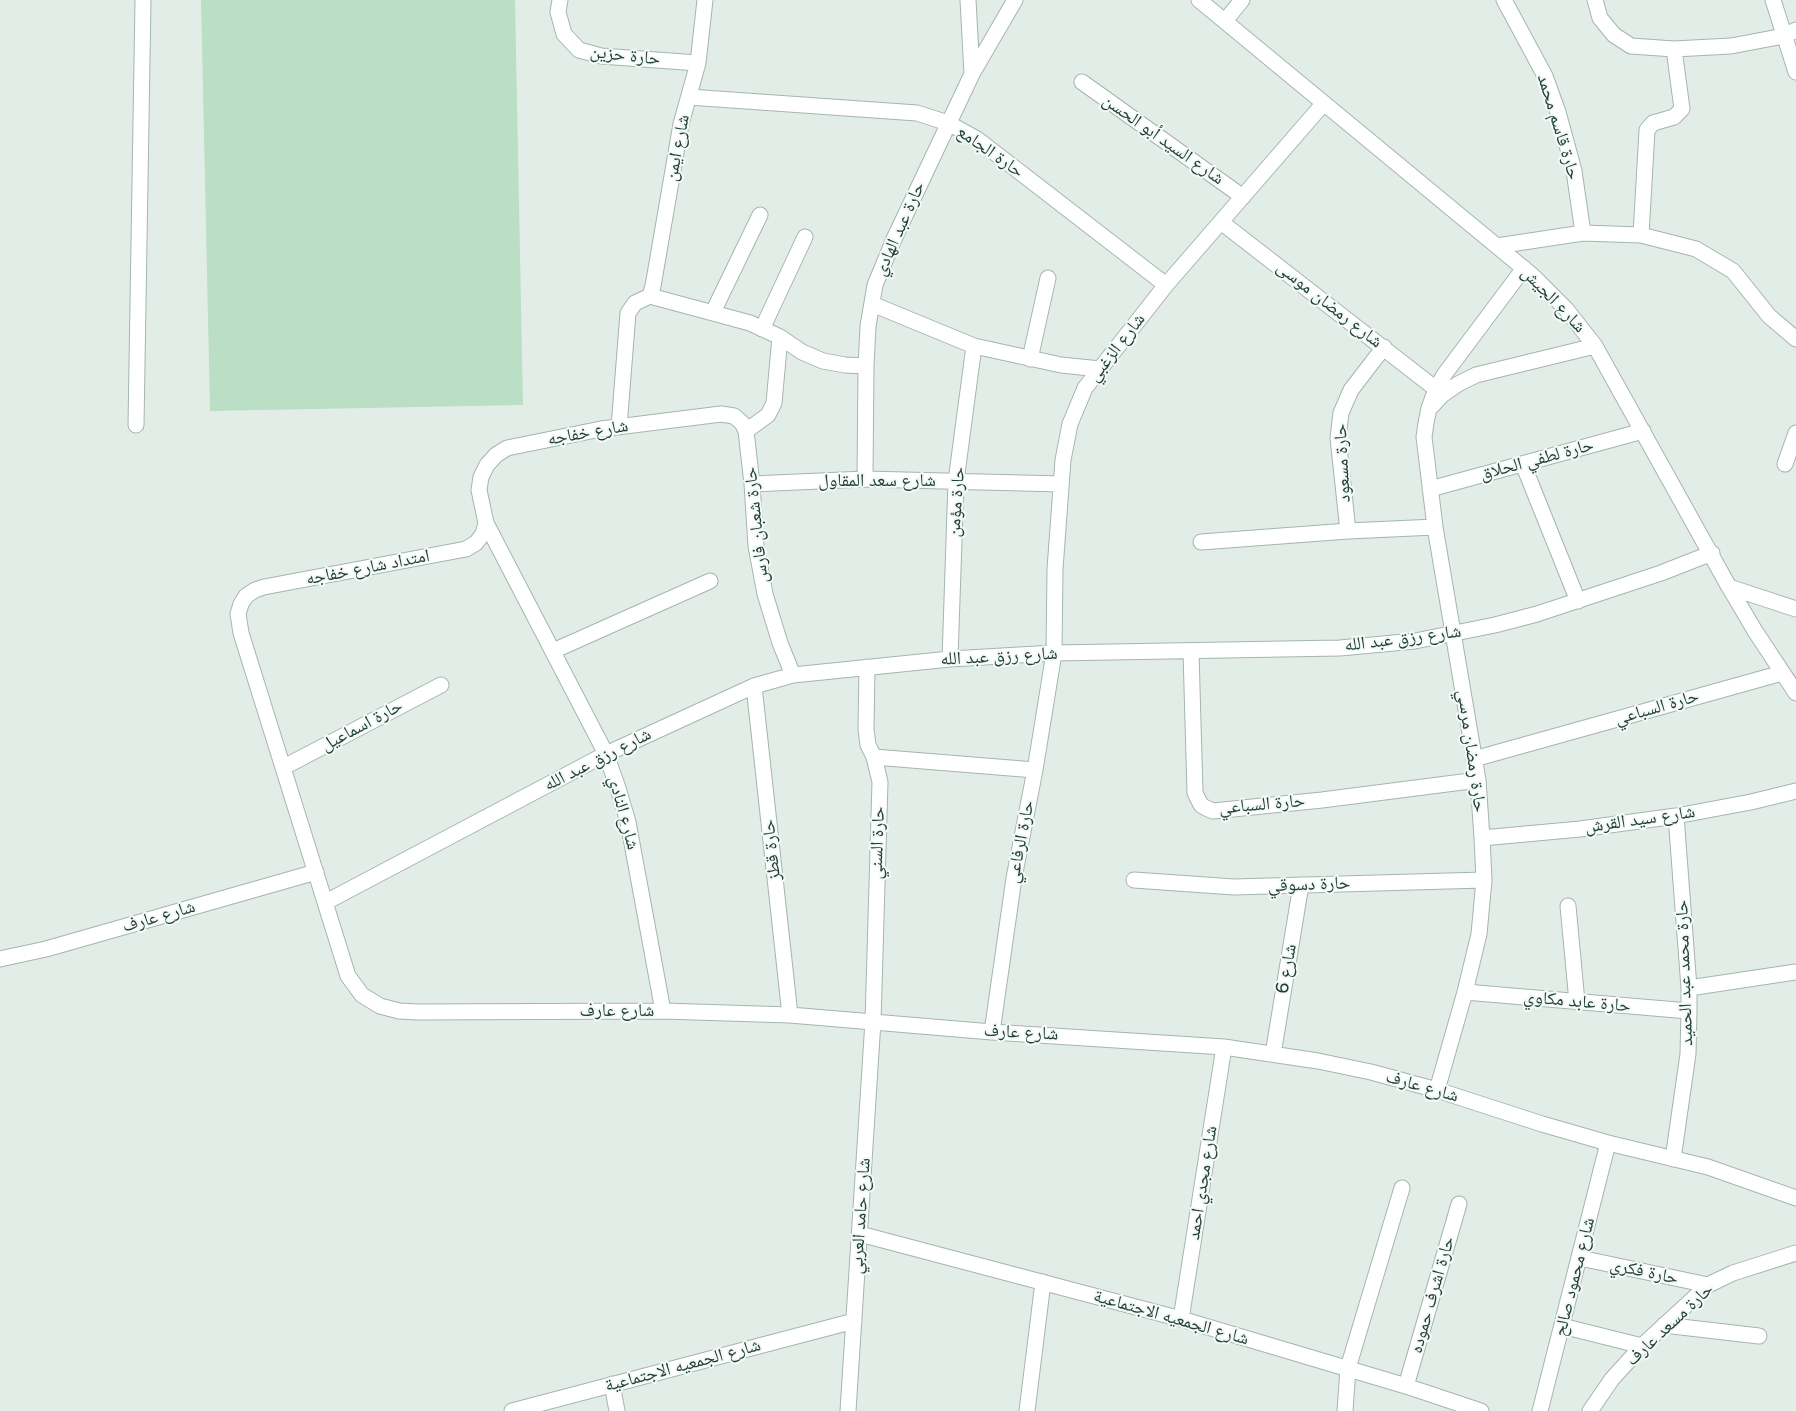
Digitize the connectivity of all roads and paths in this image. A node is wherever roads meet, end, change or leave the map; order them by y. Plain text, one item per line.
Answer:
1 (143, 0) edge
2 (560, 0) edge
3 (705, 0) edge
4 (968, 0) edge
5 (1014, 0) edge
6 (1198, 0) edge
7 (1242, 0) edge
8 (1504, 0) edge
9 (1595, 0) edge
10 (1773, 0) edge
11 (1225, 22) junction
12 (1790, 33) edge
13 (1674, 49) junction
14 (698, 62) junction
15 (1796, 72) edge
16 (972, 74) junction
17 (1082, 82) dead end
18 (689, 97) junction
19 (1324, 103) junction
20 (948, 123) junction
21 (1243, 197) junction
22 (760, 215) dead end
23 (1221, 222) junction
24 (1584, 233) junction
25 (1641, 236) junction
26 (805, 237) dead end
27 (1497, 246) junction
28 (1524, 268) junction
29 (1048, 278) dead end
30 (1166, 285) junction
31 (650, 296) junction
32 (872, 304) junction
33 (713, 312) junction
34 (762, 329) junction
35 (780, 337) junction
36 (1796, 338) edge
37 (974, 346) junction
38 (1595, 346) junction
39 (1384, 347) junction
40 (1030, 359) junction
41 (866, 366) junction
42 (1100, 368) junction
43 (1436, 388) junction
44 (1429, 408) junction
45 (136, 425) dead end
46 (619, 427) junction
47 (746, 431) junction
48 (1643, 431) junction
49 (1796, 433) edge
50 (1523, 464) junction
51 (1785, 464) dead end
52 (865, 479) junction
53 (956, 481) junction
54 (752, 484) junction
55 (1061, 484) junction
56 (1430, 489) junction
57 (486, 523) junction
58 (1435, 527) junction
59 (1348, 531) junction
60 (1201, 542) dead end
61 (1712, 553) junction
62 (710, 581) dead end
63 (1729, 587) junction
64 (1578, 601) junction
65 (240, 604) joint
66 (1796, 609) edge
67 (1452, 634) junction
68 (553, 651) junction
69 (1191, 652) junction
70 (1054, 653) junction
71 (950, 659) junction
72 (867, 667) junction
73 (1782, 673) junction
74 (793, 675) junction
75 (441, 685) dead end
76 (754, 686) junction
77 (1796, 693) edge
78 (606, 754) junction
79 (874, 757) junction
80 (1474, 759) junction
81 (284, 767) junction
82 (1035, 770) junction
83 (1478, 780) junction
84 (1796, 791) edge
85 (1676, 816) junction
86 (1482, 838) junction
87 (316, 872) junction
88 (1134, 880) dead end
89 (1484, 880) junction
90 (1301, 885) junction
91 (326, 902) junction
92 (1568, 906) dead end
93 (0, 959) edge
94 (1796, 972) edge
95 (1689, 988) junction
96 (1465, 992) junction
97 (1577, 1002) junction
98 (663, 1011) junction
99 (1689, 1011) junction
100 (790, 1015) junction
101 (873, 1021) junction
102 (992, 1032) junction
103 (1224, 1047) junction
104 (1273, 1054) junction
105 (1437, 1090) junction
106 (1608, 1143) junction
107 (1673, 1158) junction
108 (1402, 1188) dead end
109 (1796, 1198) edge
110 (1459, 1204) dead end
111 (860, 1234) junction
112 (1796, 1253) edge
113 (1580, 1258) junction
114 (1042, 1282) junction
115 (1708, 1285) junction
116 (1181, 1319) junction
117 (854, 1321) junction
118 (1664, 1325) junction
119 (1562, 1326) junction
120 (1759, 1336) dead end
121 (1642, 1346) junction
122 (1348, 1368) junction
123 (612, 1384) junction
124 (1406, 1386) junction
125 (512, 1411) edge
126 (617, 1411) edge
127 (848, 1411) edge
128 (1027, 1411) edge
129 (1345, 1411) edge
130 (1481, 1411) edge
131 (1540, 1411) edge
132 (1590, 1411) edge

1 - 45 street
2 - 14 street, حارة حزين
3 - 14 street, شارع ايمن
4 - 16 street
5 - 16 street, حارة عبد الهادي
6 - 11 street, شارع الجيش
7 - 11 street
8 - 24 street, حارة قاسم محمد
9 - 13 street
10 - 12 street
11 - 19 street, شارع الجيش
12 - 13 street
12 - 15 street
13 - 25 street
14 - 18 street, شارع ايمن
16 - 20 street, حارة عبد الهادي
17 - 21 street, شارع السيد أبو الحسن
18 - 20 street, حارة الجامع
18 - 31 street, شارع ايمن
19 - 21 street, شارع الزغبي
19 - 27 street, شارع الجيش
20 - 30 street, حارة الجامع
20 - 32 street, حارة عبد الهادي
21 - 23 street, شارع الزغبي
22 - 33 street
23 - 30 street, شارع الزغبي
23 - 39 street, شارع رمضان موسى
24 - 25 street
24 - 27 street
25 - 36 street
26 - 34 street
27 - 28 street, شارع الجيش
28 - 38 street, شارع الجيش
28 - 43 street, حارة رمضان مرسي
29 - 40 street
30 - 42 street, شارع الزغبي
31 - 33 street
31 - 46 street
32 - 37 street
32 - 41 street, حارة عبد الهادي
33 - 34 street
34 - 35 street
35 - 41 street
35 - 47 street
37 - 40 street
37 - 53 street, حارة مؤمن
38 - 44 street
38 - 48 street, شارع الجيش
39 - 43 street, شارع رمضان موسى
39 - 59 street, حارة مسعود
40 - 42 street
41 - 52 street, حارة عبد الهادي
42 - 55 street, شارع الزغبي
43 - 44 street, حارة رمضان مرسي
44 - 56 street, حارة رمضان مرسي
46 - 47 street, شارع خفاجه
46 - 57 street, شارع خفاجه
47 - 54 street, حارة شعبان فارس
48 - 50 street, حارة لطفي الحلاق
48 - 61 street, شارع الجيش
49 - 51 street
50 - 56 street, حارة لطفي الحلاق
50 - 64 street
52 - 53 street, شارع سعد المقاول
52 - 54 street, شارع سعد المقاول
53 - 55 street, شارع سعد المقاول
53 - 71 street, حارة مؤمن
54 - 74 street, حارة شعبان فارس
55 - 70 street, شارع الزغبي
56 - 58 street, حارة رمضان مرسي
57 - 65 street, امتداد شارع خفاجه
57 - 68 street, شارع النادي
58 - 59 street
58 - 67 street, حارة رمضان مرسي
59 - 60 street
61 - 63 street, شارع الجيش
61 - 64 street, شارع رزق عبد الله
62 - 68 street
63 - 66 street
63 - 73 street, شارع الجيش
64 - 67 street, شارع رزق عبد الله
65 - 81 street, شارع عارف
67 - 69 street, شارع رزق عبد الله
67 - 80 street, حارة رمضان مرسي
68 - 78 street, شارع النادي
69 - 70 street, شارع رزق عبد الله
69 - 83 street, حارة السباعي
70 - 71 street, شارع رزق عبد الله
70 - 82 street, حارة الرفاعي
71 - 72 street, شارع رزق عبد الله
72 - 74 street, شارع رزق عبد الله
72 - 79 street, حارة السني
73 - 77 street, شارع الجيش
73 - 80 street, حارة السباعي
74 - 76 street, شارع رزق عبد الله
75 - 81 street, حارة اسماعيل
76 - 78 street, شارع رزق عبد الله
76 - 100 street, حارة قطز
78 - 91 street, شارع رزق عبد الله
78 - 98 street, شارع النادي
79 - 82 street
79 - 101 street, حارة السني
80 - 83 street, حارة رمضان مرسي
81 - 87 street, شارع عارف
82 - 102 street, حارة الرفاعي
83 - 86 street, حارة رمضان مرسي
84 - 85 street, شارع سيد القرش
85 - 86 street, شارع سيد القرش
85 - 95 street, حارة محمد عبد الحميد
86 - 89 street, حارة رمضان مرسي
87 - 91 street, شارع عارف
87 - 93 street, شارع عارف
88 - 90 street, حارة دسوقي
89 - 90 street, حارة دسوقي
89 - 96 street, حارة رمضان مرسي
90 - 104 street, شارع 6
91 - 98 street, شارع عارف
92 - 97 street
94 - 95 street
95 - 99 street, حارة محمد عبد الحميد
96 - 97 street, حارة عابد مكاوي
96 - 105 street, حارة رمضان مرسي
97 - 99 street, حارة عابد مكاوي
98 - 100 street, شارع عارف
99 - 107 street, حارة محمد عبد الحميد
100 - 101 street, شارع عارف
101 - 102 street, شارع عارف
101 - 111 street, شارع حامد العربي
102 - 103 street, شارع عارف
103 - 104 street, شارع عارف
103 - 116 street, شارع مجدي احمد
104 - 105 street, شارع عارف
105 - 106 street, شارع عارف
106 - 107 street, شارع عارف
106 - 113 street, شارع محمود صالح
107 - 109 street, شارع عارف
108 - 122 street
110 - 124 street, حارة اشرف حموده
111 - 114 street, شارع الجمعيه الاجتماعية
111 - 117 street, شارع حامد العربي
112 - 115 street, حارة مسعد عارف
113 - 115 street, حارة فكري
113 - 119 street, شارع محمود صالح
114 - 116 street, شارع الجمعيه الاجتماعية
114 - 128 street
115 - 118 street, حارة مسعد عارف
116 - 122 street, شارع الجمعيه الاجتماعية
117 - 123 street, شارع الجمعيه الاجتماعية
117 - 127 street, شارع حامد العربي
118 - 120 street
118 - 121 street, حارة مسعد عارف
119 - 121 street
119 - 131 street, شارع محمود صالح
121 - 132 street, حارة مسعد عارف
122 - 124 street, شارع الجمعيه الاجتماعية
122 - 129 street
123 - 125 street, شارع الجمعيه الاجتماعية
123 - 126 street
124 - 130 street, شارع الجمعيه الاجتماعية

